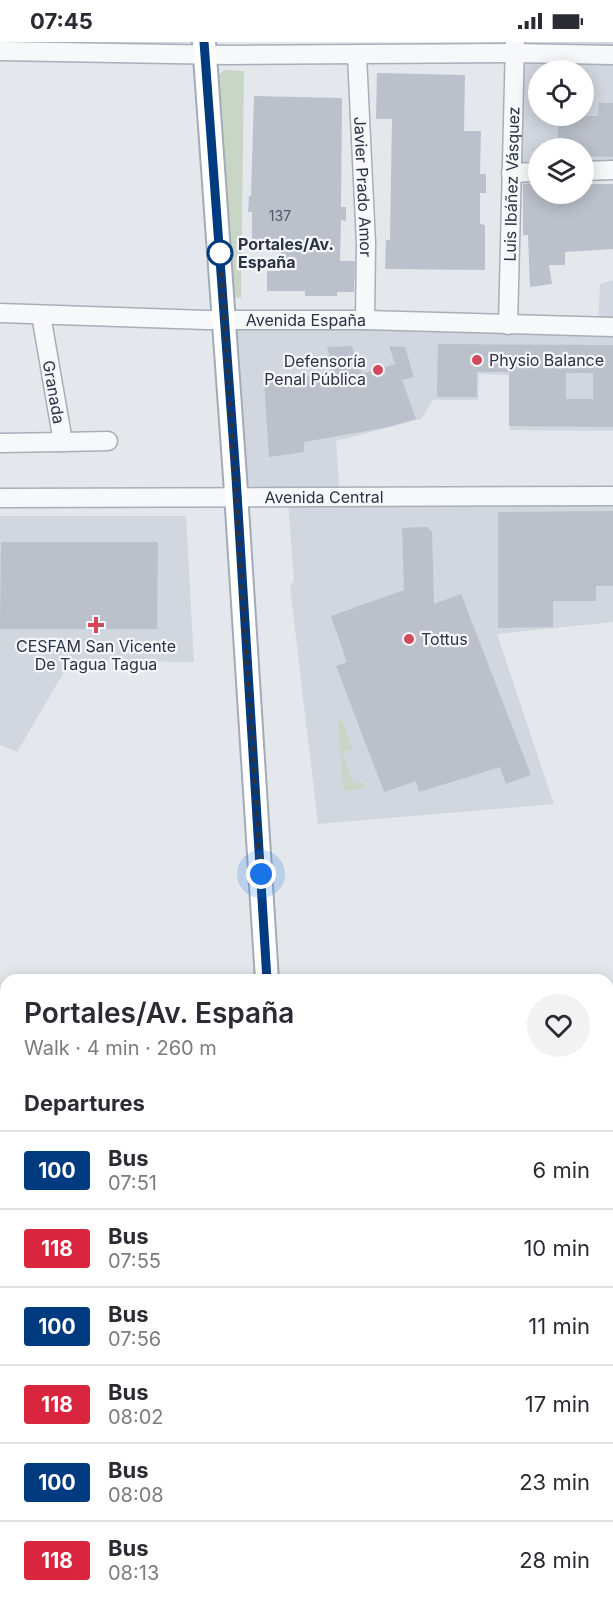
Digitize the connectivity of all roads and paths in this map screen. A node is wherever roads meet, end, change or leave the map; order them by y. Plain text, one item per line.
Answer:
1 (514, 48) edge
2 (204, 49) edge
3 (0, 51) edge
4 (357, 55) junction
5 (613, 55) edge
6 (613, 170) edge
7 (594, 171) edge
8 (528, 172) edge
9 (511, 173) junction
10 (0, 313) edge
11 (41, 315) junction
12 (225, 319) junction
13 (365, 320) junction
14 (508, 325) junction
15 (613, 327) edge
16 (108, 441) dead end
17 (63, 442) junction
18 (0, 443) edge
19 (613, 496) edge
20 (236, 497) junction
21 (0, 498) edge
22 (267, 974) edge

1 - 4 street
1 - 5 street
1 - 9 street, Luis Ibáñez Vásquez
2 - 3 street
2 - 4 street
2 - 12 main road
4 - 13 street, Javier Prado Amor
6 - 7 street
8 - 9 street
9 - 14 street, Luis Ibáñez Vásquez
10 - 11 street, Avenida España
11 - 12 street, Avenida España
11 - 17 street, Granada
12 - 13 street, Avenida España
12 - 20 main road
13 - 14 street, Avenida España
14 - 15 street, Avenida España
16 - 17 street
17 - 18 street, Granada
19 - 20 street, Avenida Central
20 - 21 street, Avenida Central
20 - 22 main road

